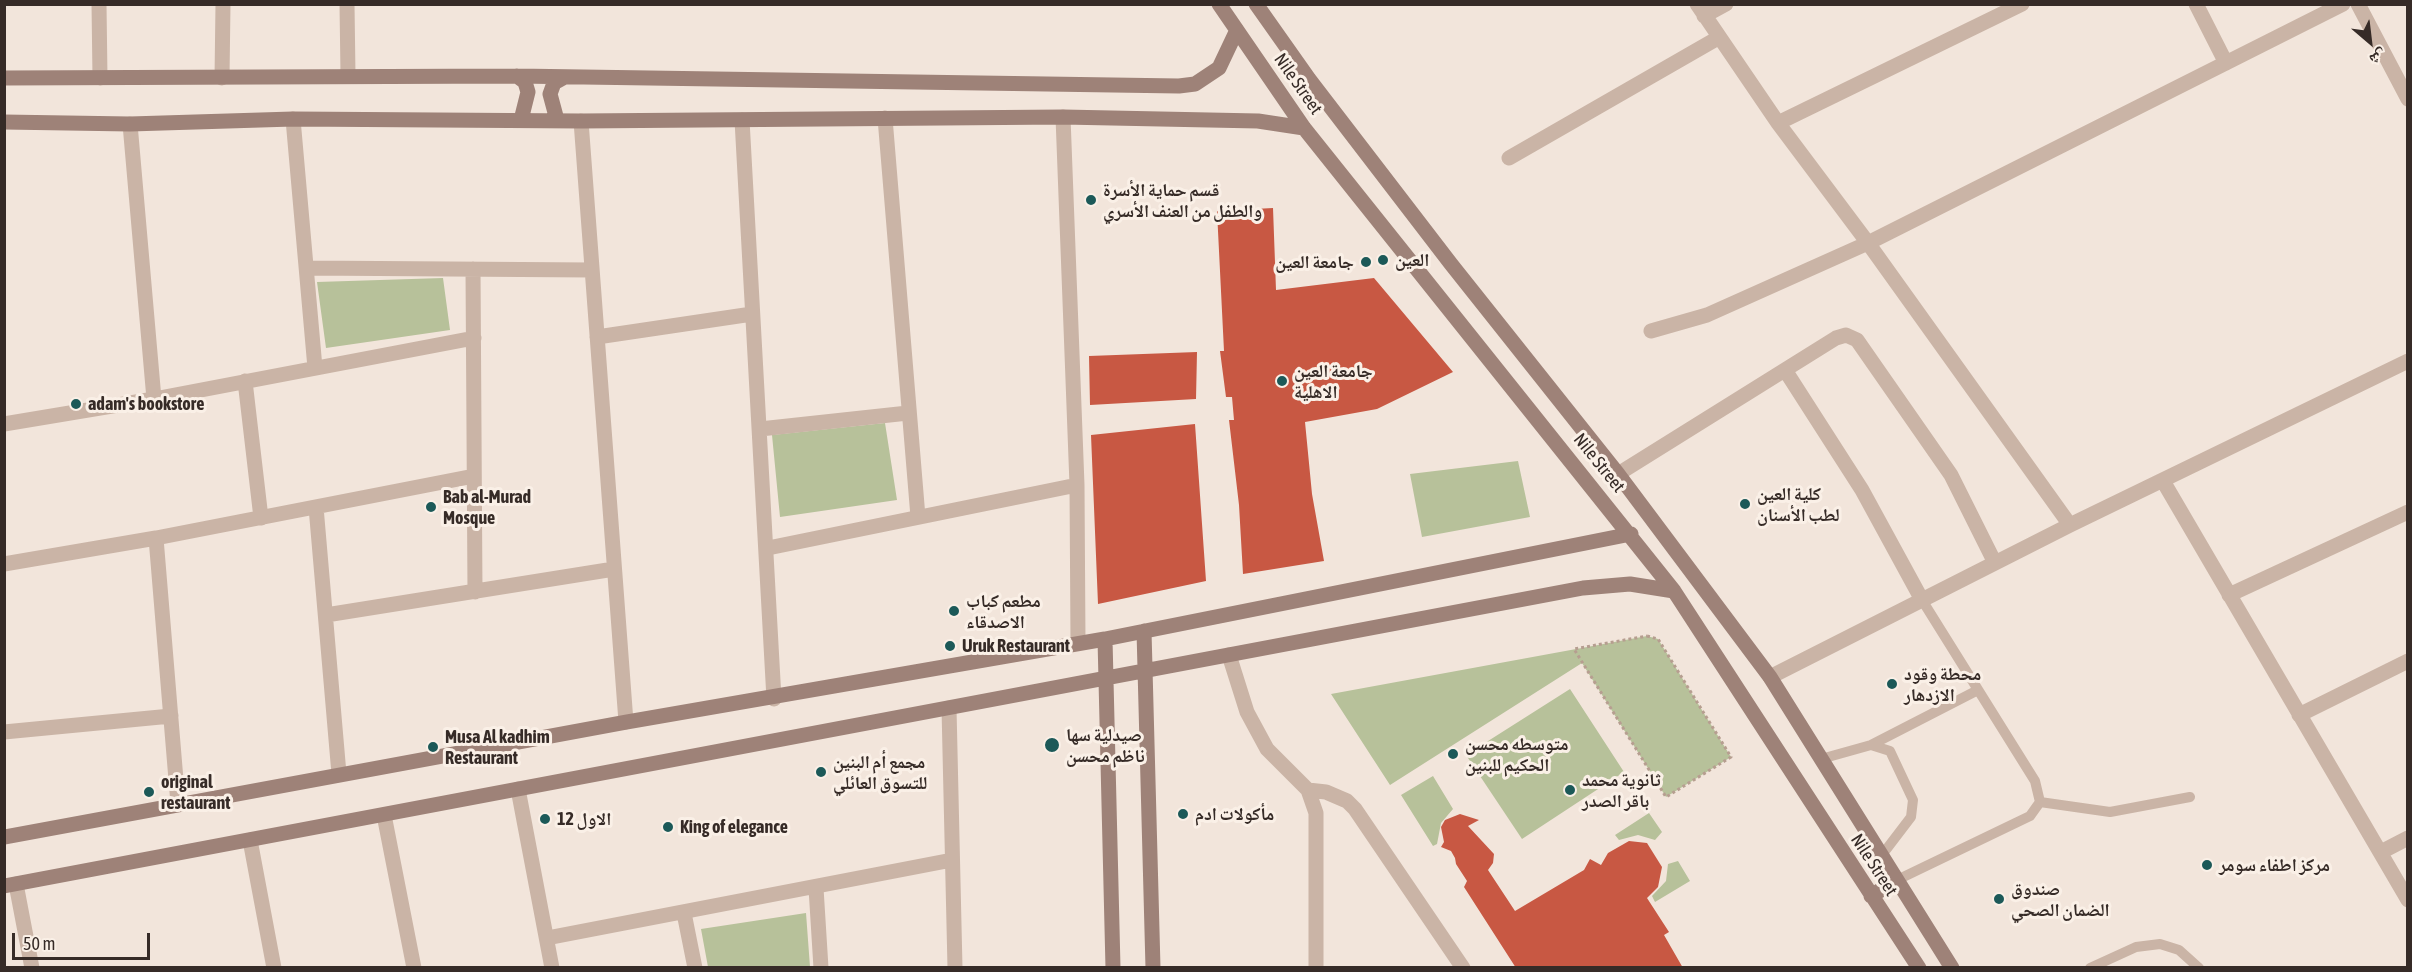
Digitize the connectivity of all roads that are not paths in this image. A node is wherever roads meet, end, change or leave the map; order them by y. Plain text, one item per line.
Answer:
1 (99, 4) edge
2 (223, 4) edge
3 (347, 4) edge
4 (1219, 4) edge
5 (1726, 4) edge
6 (2022, 4) edge
7 (2196, 4) edge
8 (2343, 4) edge
9 (2358, 4) edge
10 (1259, 5) edge
11 (1700, 10) edge
12 (1237, 30) junction
13 (1718, 38) junction
14 (2226, 63) junction
15 (348, 75) junction
16 (517, 76) junction
17 (4, 78) edge
18 (100, 78) junction
19 (222, 78) junction
20 (563, 78) junction
21 (2408, 99) edge
22 (1063, 117) junction
23 (885, 118) junction
24 (293, 119) junction
25 (521, 120) junction
26 (557, 120) junction
27 (742, 120) junction
28 (581, 121) junction
29 (4, 122) edge
30 (1778, 123) junction
31 (130, 124) junction
32 (1304, 128) junction
33 (1509, 158) dead end
34 (1868, 243) junction
35 (307, 268) junction
36 (473, 269) junction
37 (592, 270) junction
38 (752, 314) junction
39 (1651, 331) dead end
40 (597, 337) junction
41 (474, 338) junction
42 (2408, 361) edge
43 (315, 368) junction
44 (1785, 370) junction
45 (245, 381) junction
46 (154, 399) junction
47 (908, 413) junction
48 (4, 424) edge
49 (760, 429) junction
50 (1618, 474) junction
51 (474, 476) junction
52 (2163, 481) junction
53 (1077, 485) junction
54 (316, 507) junction
55 (2408, 512) edge
56 (261, 518) junction
57 (918, 518) junction
58 (2070, 525) junction
59 (1631, 534) junction
60 (156, 538) junction
61 (768, 548) junction
62 (1995, 563) junction
63 (4, 564) edge
64 (614, 569) junction
65 (1674, 591) junction
66 (475, 592) junction
67 (2229, 595) junction
68 (1922, 600) junction
69 (326, 615) junction
70 (1144, 631) junction
71 (1106, 639) junction
72 (1078, 642) junction
73 (1230, 655) junction
74 (2408, 661) edge
75 (1145, 671) junction
76 (1770, 677) junction
77 (1106, 678) junction
78 (1978, 690) junction
79 (774, 699) junction
80 (949, 708) junction
81 (2299, 715) junction
82 (171, 716) junction
83 (626, 723) junction
84 (4, 732) edge
85 (1871, 745) junction
86 (1821, 759) junction
87 (339, 774) junction
88 (518, 789) junction
89 (1308, 790) junction
90 (2190, 797) dead end
91 (2040, 802) junction
92 (178, 804) junction
93 (384, 814) junction
94 (4, 837) edge
95 (2408, 838) edge
96 (250, 840) junction
97 (2381, 852) junction
98 (1882, 855) junction
99 (952, 860) junction
100 (1897, 880) junction
101 (10, 885) edge
102 (816, 888) junction
103 (1871, 896) junction
104 (2408, 900) edge
105 (684, 913) junction
106 (547, 938) junction
107 (32, 968) edge
108 (274, 968) edge
109 (414, 968) edge
110 (552, 968) edge
111 (695, 968) edge
112 (821, 968) edge
113 (955, 968) edge
114 (1113, 968) edge
115 (1153, 968) edge
116 (1316, 968) edge
117 (1463, 968) edge
118 (1919, 968) edge
119 (1952, 968) edge
120 (2090, 968) edge
121 (2199, 968) edge

1 - 18 street
2 - 19 street
3 - 15 street
4 - 12 main road, Nile Street
5 - 11 street
6 - 30 street
7 - 14 street
8 - 14 street
9 - 21 street
10 - 50 main road, Nile Street
11 - 13 street
12 - 20 main road
12 - 32 main road, Nile Street
13 - 30 street
13 - 33 street
14 - 34 street
15 - 16 main road
15 - 19 main road
16 - 20 main road
16 - 25 main road
17 - 18 main road
18 - 19 main road
20 - 26 main road
22 - 23 main road
22 - 32 main road
22 - 53 street
23 - 27 main road
23 - 47 street
24 - 25 main road
24 - 31 main road
24 - 35 street
25 - 26 main road
26 - 28 main road
27 - 28 main road
27 - 38 street
28 - 37 street
29 - 31 main road
30 - 34 street
31 - 46 street
32 - 59 main road, Nile Street
34 - 39 street
34 - 58 street
35 - 36 street
35 - 43 street
36 - 37 street
36 - 41 street
37 - 40 street
38 - 40 street
38 - 49 street
40 - 64 street
41 - 43 street
41 - 51 street
42 - 52 street
43 - 45 street
44 - 50 street
44 - 62 street
44 - 68 street
45 - 46 street
45 - 56 street
46 - 48 street
47 - 49 street
47 - 57 street
49 - 61 street
50 - 76 main road, Nile Street
51 - 54 street
51 - 66 street
52 - 58 street
52 - 67 street
53 - 57 street
53 - 72 street
54 - 56 street
54 - 69 street
55 - 67 street
56 - 60 street
57 - 61 street
58 - 62 street
59 - 65 main road, Nile Street
59 - 70 main road
60 - 63 street
60 - 82 street
61 - 79 street
62 - 68 street
64 - 66 street
64 - 83 street
65 - 73 main road
65 - 103 main road, Nile Street
66 - 69 street
67 - 81 street
68 - 76 street
68 - 78 lane
69 - 87 street
70 - 71 main road
70 - 75 main road
71 - 72 main road
71 - 77 main road
72 - 79 main road
73 - 75 main road
73 - 89 street
74 - 81 street
75 - 77 main road
75 - 115 main road
76 - 86 main road, Nile Street
77 - 80 main road
77 - 114 main road
78 - 85 lane
78 - 91 lane
79 - 83 main road
80 - 88 main road
80 - 99 street
81 - 97 street
82 - 84 street
82 - 92 street
83 - 87 main road
85 - 86 lane
85 - 98 lane
86 - 98 main road, Nile Street
87 - 92 main road
88 - 93 main road
88 - 106 street
89 - 116 street
89 - 117 street
90 - 91 lane
91 - 100 lane
92 - 94 main road
93 - 96 main road
93 - 109 street
95 - 97 street
96 - 101 main road
96 - 108 street
97 - 104 street
98 - 100 main road, Nile Street
99 - 102 street
99 - 113 street
100 - 103 main road
100 - 119 main road, Nile Street
101 - 107 street
102 - 105 street
102 - 112 street
103 - 118 main road, Nile Street
105 - 106 street
105 - 111 street
106 - 110 street
120 - 121 lane

